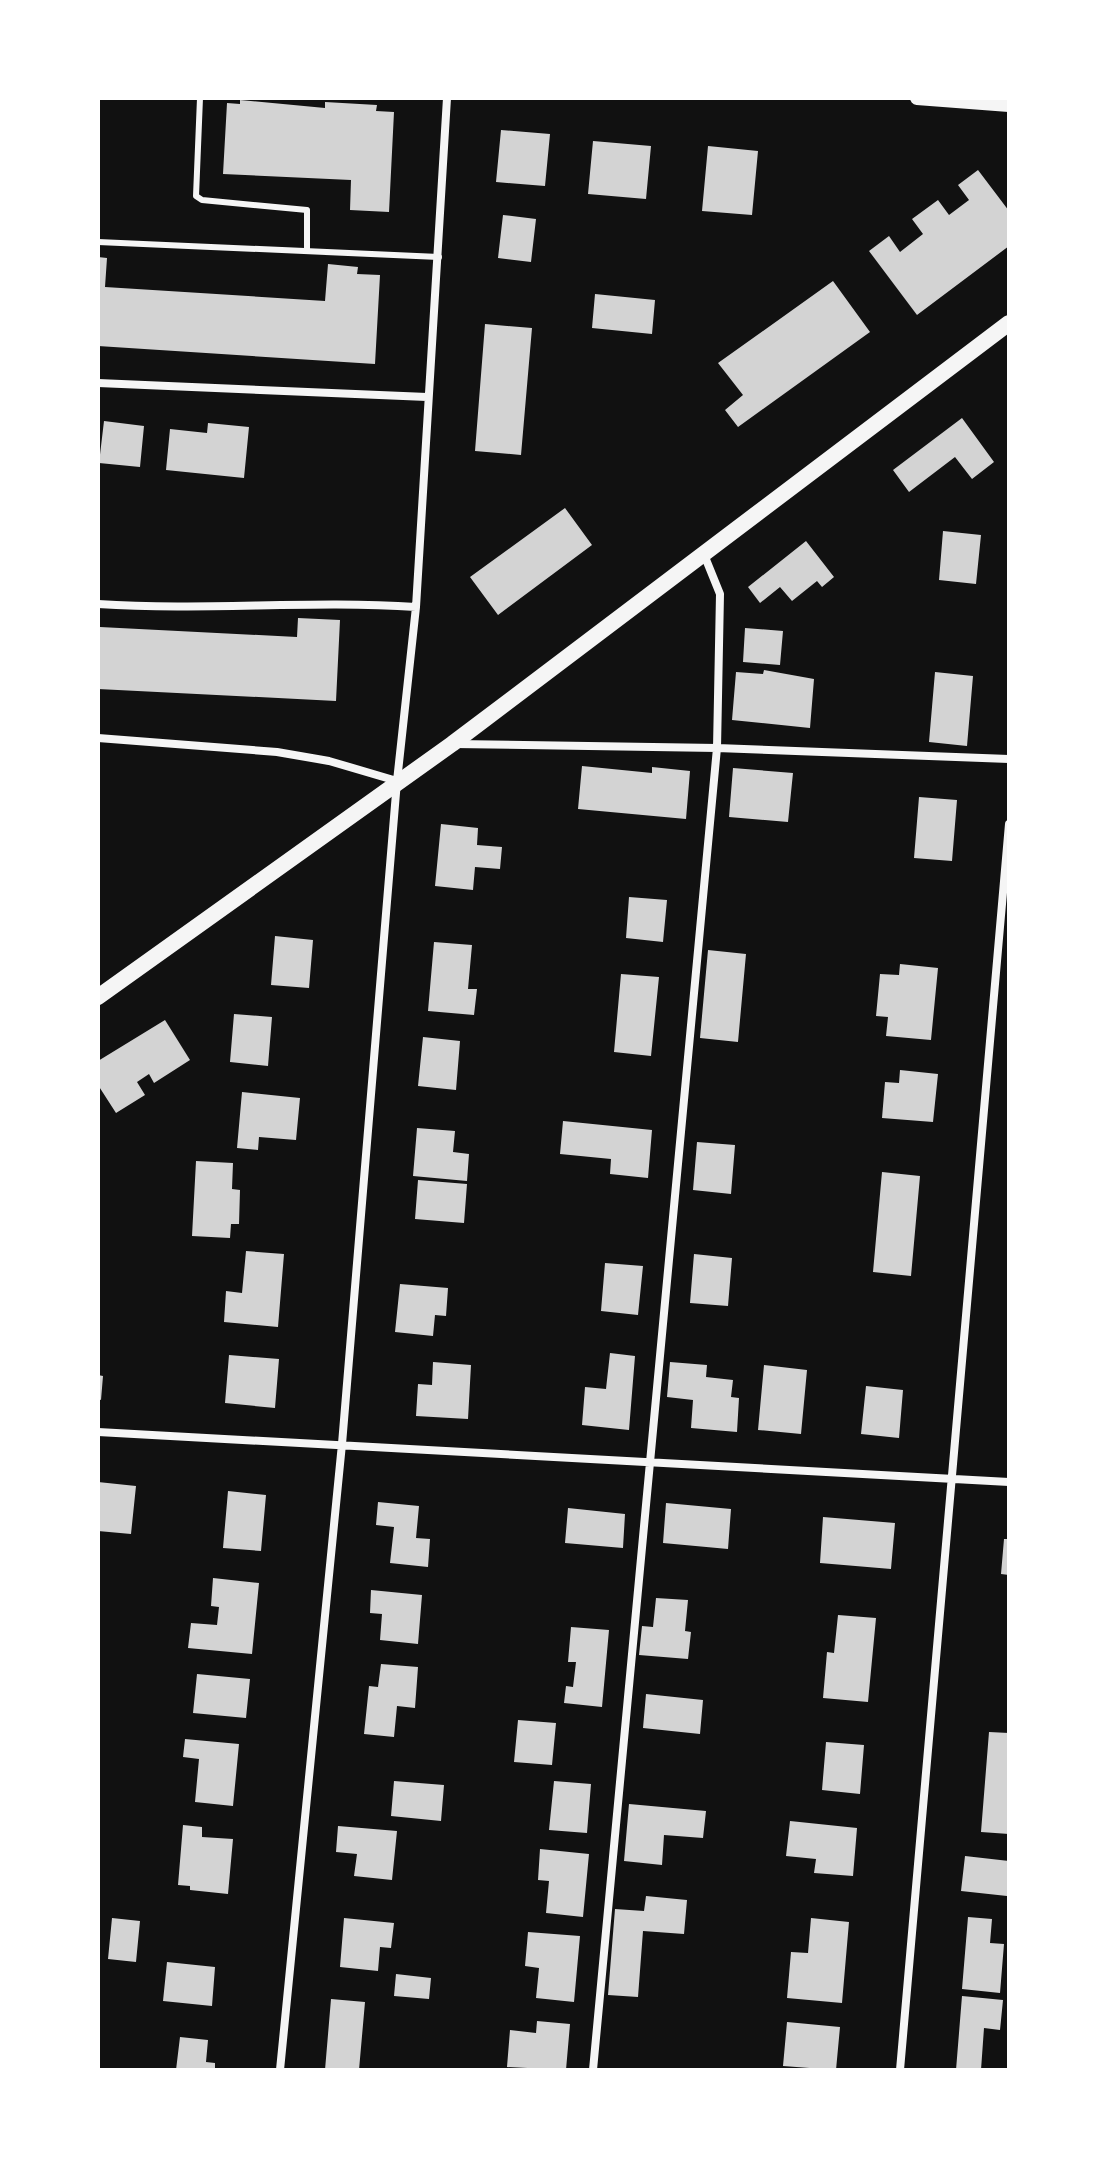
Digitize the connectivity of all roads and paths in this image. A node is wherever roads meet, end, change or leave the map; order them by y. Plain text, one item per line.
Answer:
1 (200, 98) edge
2 (447, 98) edge
3 (917, 98) edge
4 (1009, 105) edge
5 (98, 242) edge
6 (307, 251) junction
7 (439, 257) junction
8 (1009, 323) edge
9 (98, 383) edge
10 (427, 397) junction
11 (703, 552) junction
12 (98, 604) edge
13 (416, 607) junction
14 (98, 738) edge
15 (452, 744) junction
16 (717, 748) junction
17 (1009, 759) edge
18 (397, 781) junction
19 (1009, 824) edge
20 (98, 997) edge
21 (98, 1432) edge
22 (342, 1444) junction
23 (650, 1462) junction
24 (949, 1479) junction
25 (1009, 1482) edge
26 (280, 2070) edge
27 (593, 2070) edge
28 (900, 2070) edge

1 - 6 lane
2 - 7 street
3 - 4 street
5 - 6 lane
6 - 7 lane
7 - 10 street
8 - 11 main road
9 - 10 street
10 - 13 street
11 - 15 main road
11 - 16 street
12 - 13 street
13 - 18 street
14 - 18 street
15 - 16 street
15 - 18 main road
16 - 17 street
16 - 23 street
18 - 20 main road
18 - 22 street
19 - 24 street
21 - 22 street
22 - 23 street
22 - 26 street
23 - 24 street
23 - 27 street
24 - 25 street
24 - 28 street

